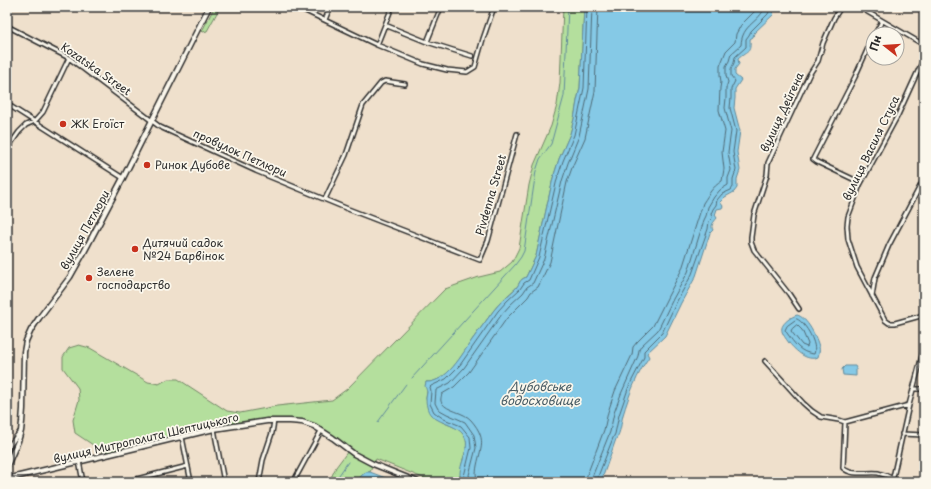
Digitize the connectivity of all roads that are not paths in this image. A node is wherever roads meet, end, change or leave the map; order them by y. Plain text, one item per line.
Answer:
1 (209, 7) edge
2 (297, 7) edge
3 (330, 7) edge
4 (392, 7) edge
5 (441, 7) edge
6 (494, 7) edge
7 (841, 7) edge
8 (859, 7) edge
9 (325, 20) junction
10 (882, 21) junction
11 (385, 25) junction
12 (7, 26) edge
13 (879, 26) edge
14 (427, 42) junction
15 (377, 45) junction
16 (924, 45) edge
17 (865, 55) edge
18 (472, 56) dead end
19 (69, 58) junction
20 (924, 58) edge
21 (405, 84) dead end
22 (7, 104) edge
23 (151, 120) junction
24 (35, 122) junction
25 (518, 134) dead end
26 (7, 154) edge
27 (122, 178) junction
28 (924, 179) edge
29 (860, 185) junction
30 (324, 198) junction
31 (480, 260) joint
32 (872, 296) junction
33 (799, 309) dead end
34 (924, 314) edge
35 (924, 348) edge
36 (765, 361) dead end
37 (914, 389) junction
38 (924, 389) edge
39 (909, 405) junction
40 (274, 421) junction
41 (845, 422) junction
42 (214, 429) junction
43 (21, 431) junction
44 (321, 431) junction
45 (902, 434) junction
46 (924, 435) edge
47 (182, 437) junction
48 (7, 450) edge
49 (79, 462) junction
50 (7, 466) edge
51 (188, 466) junction
52 (7, 479) edge
53 (893, 481) edge
54 (83, 482) edge
55 (126, 482) edge
56 (190, 482) edge
57 (224, 482) edge
58 (259, 482) edge
59 (295, 482) edge
60 (418, 482) edge
61 (920, 482) edge

1 - 23 main road, вулиця Петлюри
2 - 9 street
3 - 9 street
4 - 11 street
5 - 14 street
6 - 15 street
7 - 33 street, вулиця Дейгена
8 - 10 street
9 - 15 street
10 - 13 street
10 - 16 street
11 - 14 street
11 - 15 street
12 - 19 street, Kozatska Street
14 - 18 street
17 - 29 street
19 - 23 street, Kozatska Street
19 - 24 street
20 - 29 street, вулиця Василя Стуса
21 - 30 street
22 - 24 street
23 - 27 main road, вулиця Петлюри
23 - 30 street, провулок Петлюри
24 - 26 street
24 - 27 street
25 - 31 street, Pivdenna Street
27 - 43 main road, вулиця Петлюри
28 - 32 street
29 - 32 street, вулиця Василя Стуса
30 - 31 street, провулок Петлюри
32 - 34 street, вулиця Василя Стуса
35 - 37 street
36 - 41 street
37 - 38 street
37 - 39 street
39 - 41 street
39 - 45 street
40 - 42 main road, вулиця Митрополита Шептицького
40 - 44 main road, вулиця Митрополита Шептицького
40 - 58 street
41 - 53 street
42 - 47 main road, вулиця Митрополита Шептицького
42 - 57 street
43 - 48 street
43 - 50 main road, вулиця Петлюри
44 - 59 street
44 - 60 main road, вулиця Митрополита Шептицького
45 - 46 street
45 - 53 street
47 - 49 main road, вулиця Митрополита Шептицького
47 - 51 street
49 - 52 main road, вулиця Митрополита Шептицького
49 - 54 street
51 - 55 street
51 - 56 street
53 - 61 street

